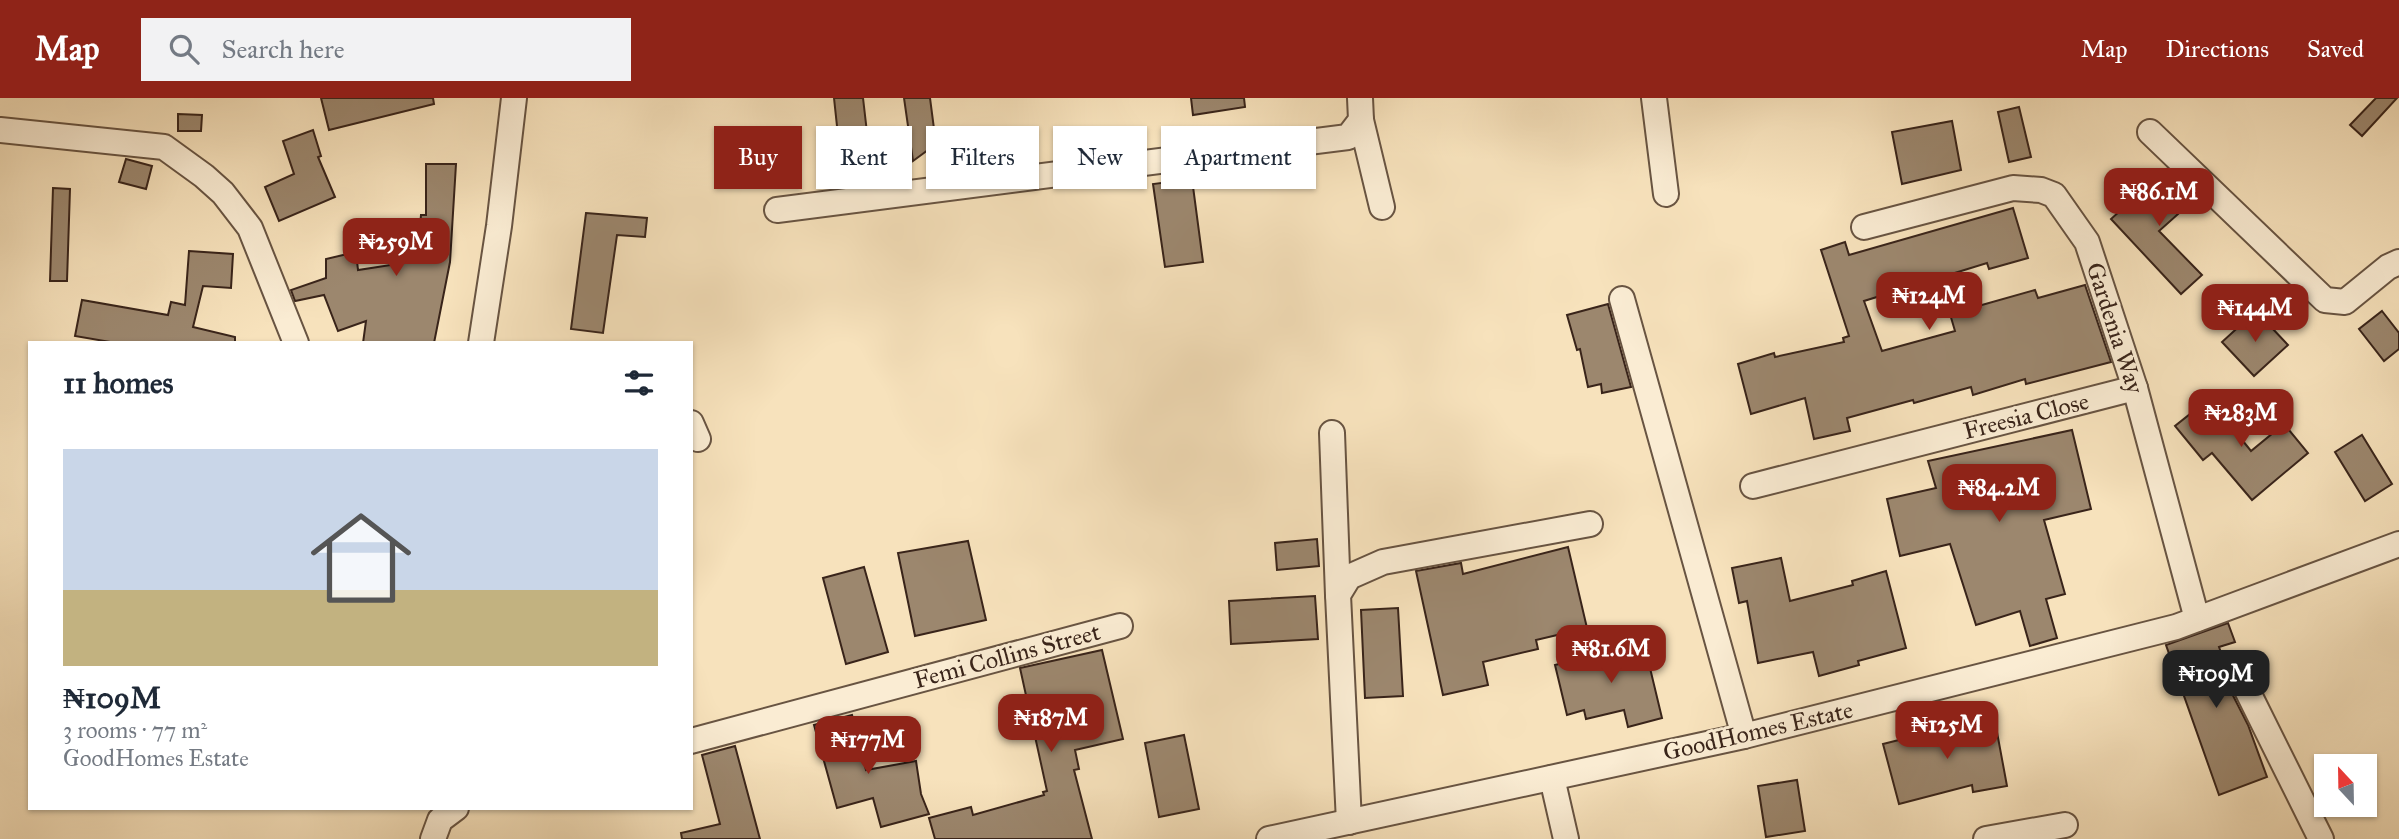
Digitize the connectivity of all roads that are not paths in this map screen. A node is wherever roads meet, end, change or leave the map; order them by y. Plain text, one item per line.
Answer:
1 (514, 98) edge
2 (1654, 98) edge
3 (1360, 109) edge
4 (0, 130) edge
5 (2150, 132) dead end
6 (1666, 194) dead end
7 (1382, 207) dead end
8 (777, 210) dead end
9 (1864, 227) dead end
10 (2399, 262) edge
11 (1622, 299) dead end
12 (295, 341) edge
13 (481, 341) edge
14 (2135, 388) junction
15 (1332, 433) dead end
16 (1754, 486) dead end
17 (1590, 524) dead end
18 (2399, 544) edge
19 (1338, 596) junction
20 (2197, 619) junction
21 (1120, 626) dead end
22 (2235, 666) dead end
23 (1744, 736) junction
24 (693, 740) edge
25 (1552, 778) junction
26 (453, 810) edge
27 (1349, 822) junction
28 (2065, 825) dead end
29 (433, 839) edge
30 (1269, 839) edge
31 (1566, 839) edge
32 (1986, 839) edge
33 (2321, 839) edge

1 - 13 street
2 - 6 street
3 - 7 street
3 - 8 street
4 - 12 street
5 - 10 street
9 - 14 street, Gardenia Way
11 - 23 street
14 - 16 street, Freesia Close
14 - 20 street, Gardenia Way
15 - 19 street
17 - 19 street
18 - 20 street, GoodHomes Estate
19 - 27 street
20 - 23 street, GoodHomes Estate
21 - 24 street, Femi Collins Street
22 - 33 street
23 - 25 street, GoodHomes Estate
25 - 27 street, GoodHomes Estate
25 - 31 street
26 - 29 street
27 - 30 street, GoodHomes Estate
28 - 32 street

